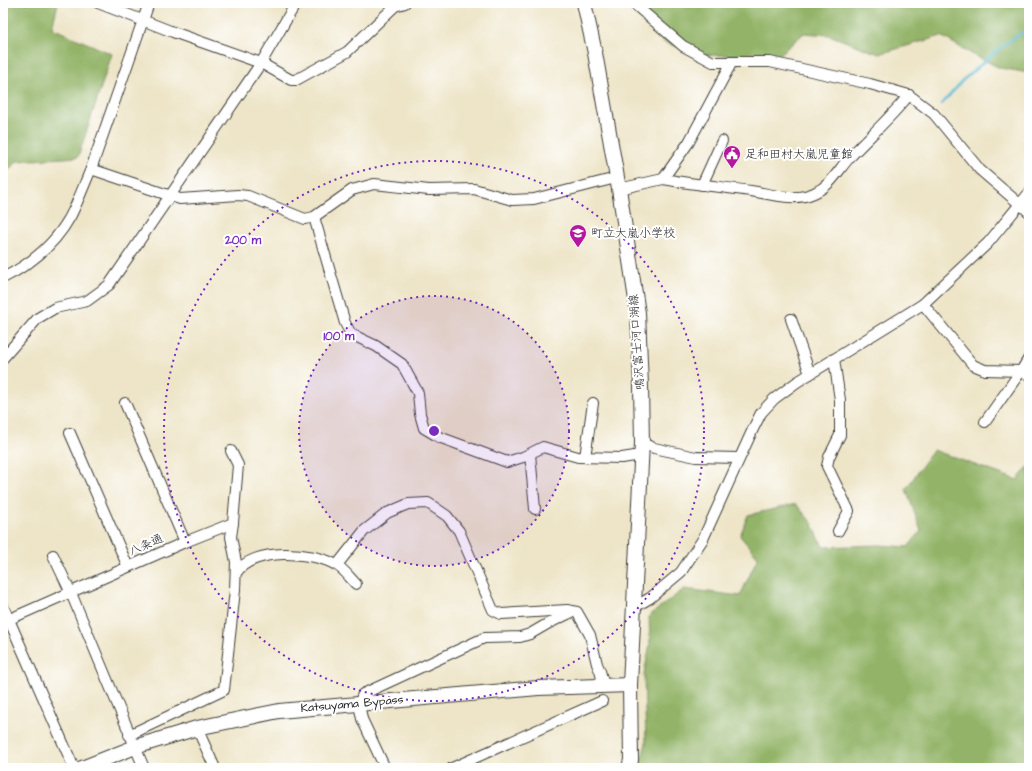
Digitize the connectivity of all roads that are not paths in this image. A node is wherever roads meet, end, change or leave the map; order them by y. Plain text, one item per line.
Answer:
1 (98, 3) edge
2 (150, 3) edge
3 (296, 3) edge
4 (405, 3) edge
5 (584, 3) edge
6 (633, 3) edge
7 (143, 20) junction
8 (732, 62) junction
9 (261, 63) junction
10 (909, 95) junction
11 (722, 141) dead end
12 (91, 169) junction
13 (663, 179) junction
14 (617, 183) junction
15 (702, 185) junction
16 (1029, 193) edge
17 (169, 195) junction
18 (1019, 204) junction
19 (1029, 212) edge
20 (314, 217) junction
21 (3, 278) edge
22 (923, 304) junction
23 (791, 319) dead end
24 (3, 358) edge
25 (1029, 358) edge
26 (834, 359) junction
27 (1025, 373) edge
28 (810, 374) junction
29 (125, 403) dead end
30 (593, 403) dead end
31 (985, 422) dead end
32 (70, 433) dead end
33 (642, 449) junction
34 (231, 451) dead end
35 (530, 454) junction
36 (585, 457) junction
37 (738, 458) junction
38 (535, 509) dead end
39 (233, 523) junction
40 (838, 531) dead end
41 (185, 542) junction
42 (53, 555) dead end
43 (337, 565) junction
44 (128, 567) junction
45 (236, 573) junction
46 (356, 584) dead end
47 (71, 592) junction
48 (3, 606) edge
49 (633, 608) junction
50 (574, 611) junction
51 (6, 621) edge
52 (630, 685) junction
53 (604, 686) junction
54 (602, 701) dead end
55 (359, 704) junction
56 (197, 728) junction
57 (132, 741) junction
58 (74, 768) edge
59 (82, 768) edge
60 (144, 768) edge
61 (215, 768) edge
62 (385, 768) edge
63 (452, 768) edge
64 (629, 768) edge

1 - 7 street
2 - 7 street
3 - 9 street
4 - 9 street
5 - 14 main road, 鳴沢富士河口湖線
6 - 8 street
7 - 9 street
7 - 12 street
8 - 10 street
8 - 13 street
9 - 17 street
10 - 15 street
10 - 18 street
11 - 15 street
12 - 17 street
12 - 21 street
13 - 14 street
13 - 15 street
14 - 20 street
14 - 33 main road, 鳴沢富士河口湖線
16 - 18 street
17 - 20 street
17 - 24 street
18 - 19 street
18 - 22 street
20 - 35 street
22 - 26 street
22 - 27 street
23 - 28 street
25 - 27 street
26 - 28 street
26 - 40 street
27 - 31 street
28 - 37 street
29 - 41 street
30 - 36 street
32 - 44 street
33 - 36 street
33 - 37 street
33 - 49 main road, 鳴沢富士河口湖線
34 - 39 street
35 - 36 street
35 - 38 street
37 - 49 street
39 - 41 street, 八条通
39 - 45 street
41 - 44 street, 八条通
42 - 47 street
43 - 45 street
43 - 46 street
43 - 50 street
44 - 47 street, 八条通
45 - 57 street
47 - 51 street, 八条通
47 - 57 street
48 - 51 street
49 - 52 main road, 鳴沢富士河口湖線
50 - 53 street
50 - 55 street
51 - 58 street
52 - 53 main road, Katsuyama Bypass
52 - 64 main road, 鳴沢富士河口湖線
53 - 55 main road, Katsuyama Bypass
54 - 63 street
55 - 56 main road, Katsuyama Bypass
55 - 62 street
56 - 57 main road, Katsuyama Bypass
56 - 61 street
57 - 59 main road, Katsuyama Bypass
57 - 60 street

